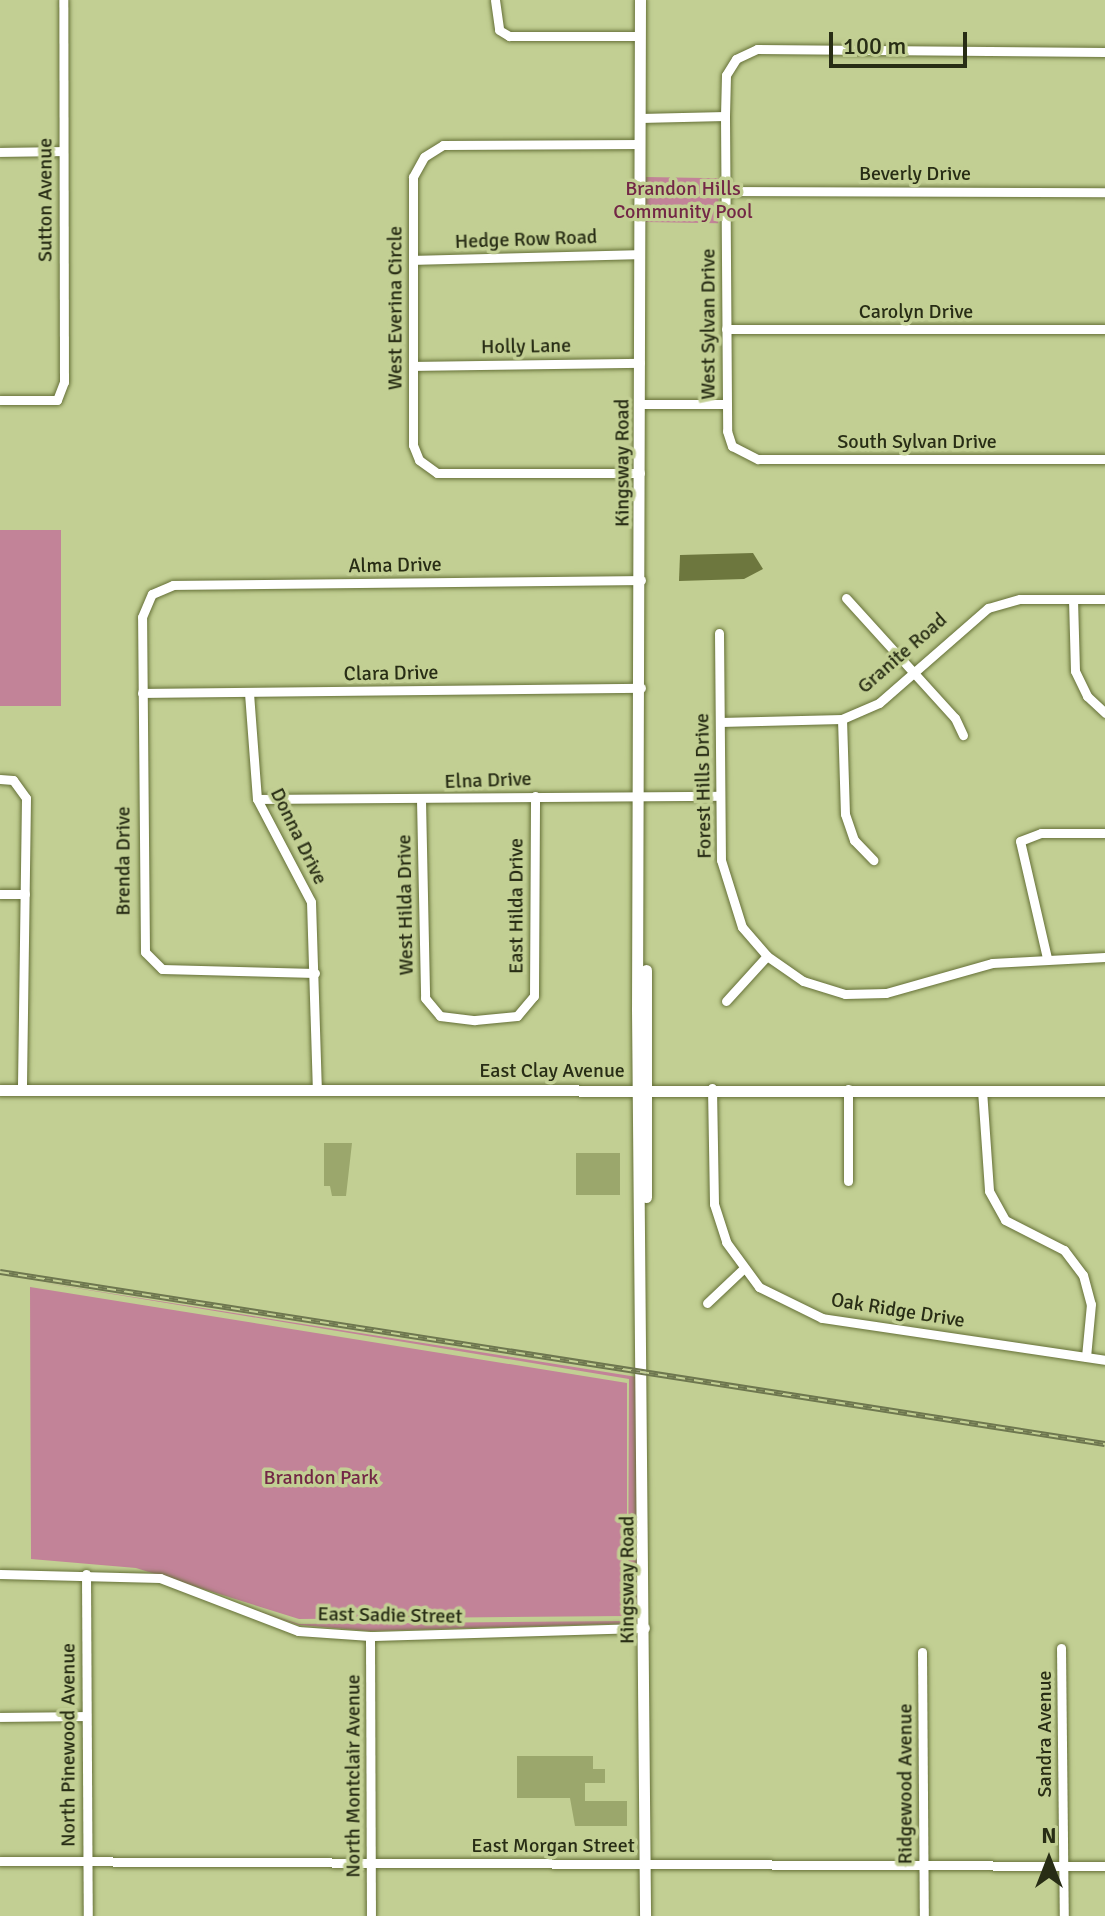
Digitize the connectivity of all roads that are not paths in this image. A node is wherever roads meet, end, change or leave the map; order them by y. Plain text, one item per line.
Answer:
1 (63, 0) edge
2 (495, 0) edge
3 (640, 0) edge
4 (640, 36) junction
5 (1105, 52) edge
6 (725, 116) junction
7 (640, 118) junction
8 (640, 144) junction
9 (63, 151) junction
10 (0, 152) edge
11 (726, 191) junction
12 (1105, 192) edge
13 (640, 254) junction
14 (414, 260) junction
15 (726, 329) junction
16 (1105, 329) edge
17 (640, 363) junction
18 (413, 366) junction
19 (0, 400) edge
20 (640, 404) junction
21 (727, 404) junction
22 (732, 446) joint
23 (1105, 459) edge
24 (640, 473) junction
25 (641, 580) junction
26 (152, 594) joint
27 (846, 598) dead end
28 (1073, 599) junction
29 (1105, 599) edge
30 (719, 633) dead end
31 (913, 672) junction
32 (641, 688) junction
33 (142, 693) junction
34 (249, 693) junction
35 (1105, 713) edge
36 (842, 719) junction
37 (720, 722) junction
38 (963, 735) dead end
39 (0, 779) edge
40 (535, 796) junction
41 (642, 796) junction
42 (720, 796) junction
43 (257, 799) junction
44 (421, 800) junction
45 (1105, 833) edge
46 (873, 860) dead end
47 (0, 894) edge
48 (25, 894) junction
49 (767, 956) junction
50 (1105, 957) edge
51 (1047, 958) junction
52 (315, 973) junction
53 (726, 1001) dead end
54 (475, 1020) joint
55 (643, 1088) junction
56 (712, 1088) junction
57 (848, 1089) junction
58 (0, 1090) edge
59 (22, 1090) junction
60 (317, 1090) junction
61 (982, 1090) junction
62 (1105, 1091) edge
63 (848, 1181) dead end
64 (742, 1270) junction
65 (707, 1303) dead end
66 (1086, 1357) junction
67 (1105, 1360) edge
68 (0, 1574) edge
69 (86, 1574) junction
70 (645, 1628) junction
71 (370, 1636) junction
72 (1061, 1648) dead end
73 (922, 1652) dead end
74 (86, 1716) junction
75 (0, 1717) edge
76 (87, 1860) junction
77 (0, 1861) edge
78 (924, 1862) junction
79 (372, 1863) junction
80 (646, 1863) junction
81 (1065, 1865) junction
82 (1105, 1866) edge
83 (88, 1916) edge
84 (371, 1916) edge
85 (645, 1916) edge
86 (924, 1916) edge
87 (1064, 1916) edge

1 - 9 street, Sutton Avenue
2 - 4 street
3 - 4 street, Kingsway Road
4 - 7 street, Kingsway Road
5 - 6 street, West Sylvan Drive
6 - 7 street
6 - 11 street, West Sylvan Drive
7 - 8 street, Kingsway Road
8 - 13 street, Kingsway Road
8 - 14 street, West Everina Circle
9 - 10 street
9 - 19 street, Sutton Avenue
11 - 12 street, Beverly Drive
11 - 15 street, West Sylvan Drive
13 - 14 street, Hedge Row Road
13 - 17 street, Kingsway Road
14 - 18 street, West Everina Circle
15 - 16 street, Carolyn Drive
15 - 21 street, West Sylvan Drive
17 - 18 street, Holly Lane
17 - 20 street, Kingsway Road
18 - 24 street, West Everina Circle
20 - 21 street
20 - 24 street, Kingsway Road
21 - 22 street, West Sylvan Drive
22 - 23 street, South Sylvan Drive
24 - 25 street, Kingsway Road
25 - 26 street, Alma Drive
25 - 32 street, Kingsway Road
26 - 33 street, Brenda Drive
27 - 31 street
28 - 29 street, Granite Road
28 - 31 street, Granite Road
28 - 35 street
30 - 37 street, Forest Hills Drive
31 - 36 street, Granite Road
31 - 38 street
32 - 34 street, Clara Drive
32 - 41 street, Kingsway Road
33 - 34 street, Clara Drive
33 - 52 street, Brenda Drive
34 - 43 street, Donna Drive
36 - 37 street, Granite Road
36 - 46 street
37 - 42 street, Forest Hills Drive
39 - 48 street
40 - 41 street, Elna Drive
40 - 44 street, Elna Drive
40 - 54 street, East Hilda Drive
41 - 42 street, Elna Drive
41 - 55 street, Kingsway Road
42 - 49 street, Forest Hills Drive
43 - 44 street, Elna Drive
43 - 52 street, Donna Drive
44 - 54 street, West Hilda Drive
45 - 51 street
47 - 48 street
48 - 59 street
49 - 51 street, Forest Hills Drive
49 - 53 street
50 - 51 street, Forest Hills Drive
52 - 60 street, Donna Drive
55 - 56 street, East Clay Avenue
55 - 60 street, East Clay Avenue
55 - 70 street, Kingsway Road
56 - 57 street, East Clay Avenue
56 - 64 street, Oak Ridge Drive
57 - 61 street, East Clay Avenue
57 - 63 street
58 - 59 street, East Clay Avenue
59 - 60 street, East Clay Avenue
61 - 62 street, East Clay Avenue
61 - 66 street
64 - 65 street
64 - 66 street, Oak Ridge Drive
66 - 67 street, Oak Ridge Drive
68 - 69 street, East Sadie Street
69 - 71 street, East Sadie Street
69 - 74 street, North Pinewood Avenue
70 - 71 street, East Sadie Street
70 - 80 street, Kingsway Road
71 - 79 street, North Montclair Avenue
72 - 81 street, Sandra Avenue
73 - 78 street, Ridgewood Avenue
74 - 75 street
74 - 76 street, North Pinewood Avenue
76 - 77 street, East Morgan Street
76 - 79 street, East Morgan Street
76 - 83 street, North Pinewood Avenue
78 - 80 street, East Morgan Street
78 - 81 street, East Morgan Street
78 - 86 street, Ridgewood Avenue
79 - 80 street, East Morgan Street
79 - 84 street, North Montclair Avenue
80 - 85 street, Kingsway Road
81 - 82 street, East Morgan Street
81 - 87 street, Sandra Avenue

